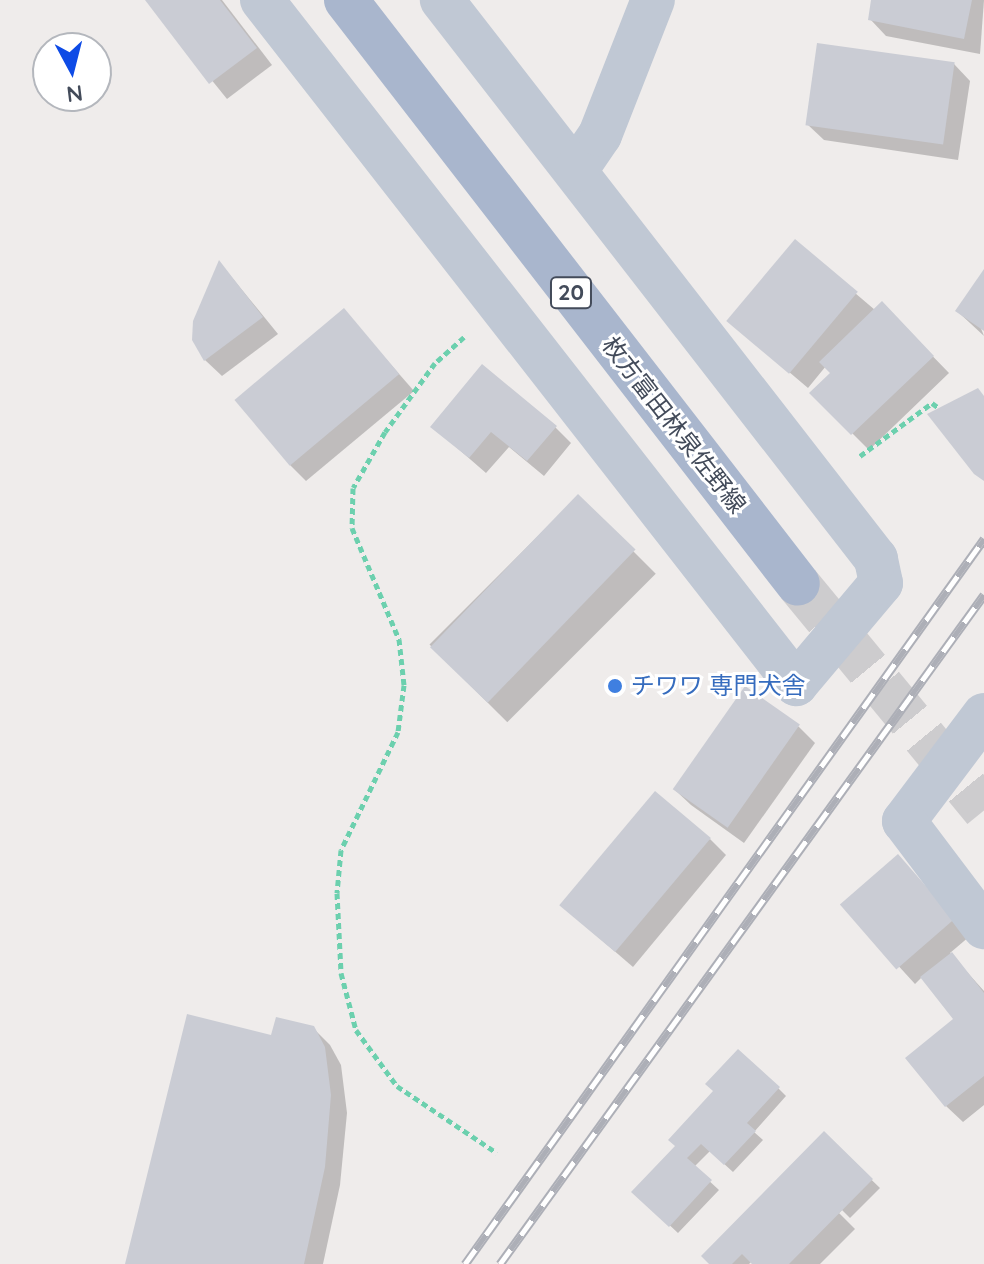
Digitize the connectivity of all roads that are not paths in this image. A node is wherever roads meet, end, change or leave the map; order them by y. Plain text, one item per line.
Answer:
1 (262, 0) edge
2 (346, 0) edge
3 (442, 0) edge
4 (653, 0) edge
5 (576, 170) junction
6 (798, 584) tunnel mouth
7 (984, 715) edge
8 (984, 927) edge

1 - 5 street
2 - 6 main road, 枚方富田林泉佐野線 / 20
3 - 5 street
4 - 5 street
7 - 8 street

